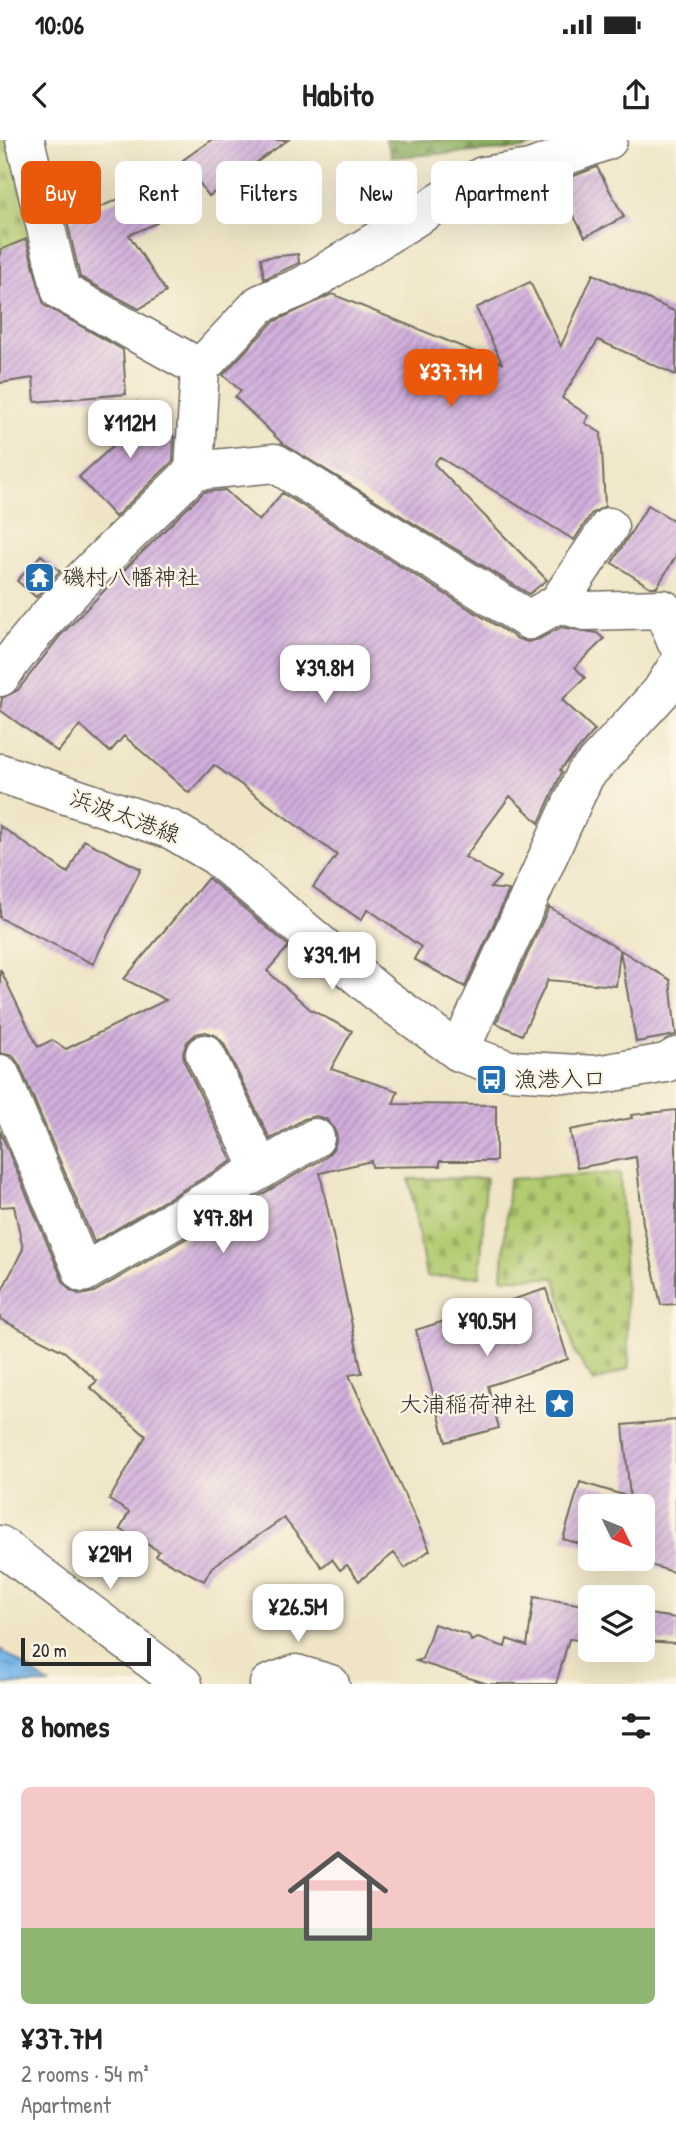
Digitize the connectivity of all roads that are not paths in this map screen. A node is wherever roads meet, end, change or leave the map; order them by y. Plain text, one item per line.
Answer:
1 (25, 140) edge
2 (608, 140) edge
3 (200, 368) junction
4 (194, 471) junction
5 (609, 527) dead end
6 (558, 603) junction
7 (676, 640) edge
8 (676, 668) edge
9 (0, 677) edge
10 (0, 773) edge
11 (458, 1052) junction
12 (205, 1054) dead end
13 (676, 1057) edge
14 (0, 1074) edge
15 (315, 1138) dead end
16 (261, 1170) junction
17 (0, 1545) edge
18 (183, 1684) edge
19 (269, 1684) edge
20 (330, 1684) edge

1 - 3 street
2 - 3 street
3 - 4 street
4 - 6 street
4 - 9 street
5 - 6 street
6 - 7 street
8 - 11 street
10 - 11 street, 浜波太港線
11 - 13 street, 浜波太港線
12 - 16 street
14 - 16 street
15 - 16 street
17 - 18 street
19 - 20 street

